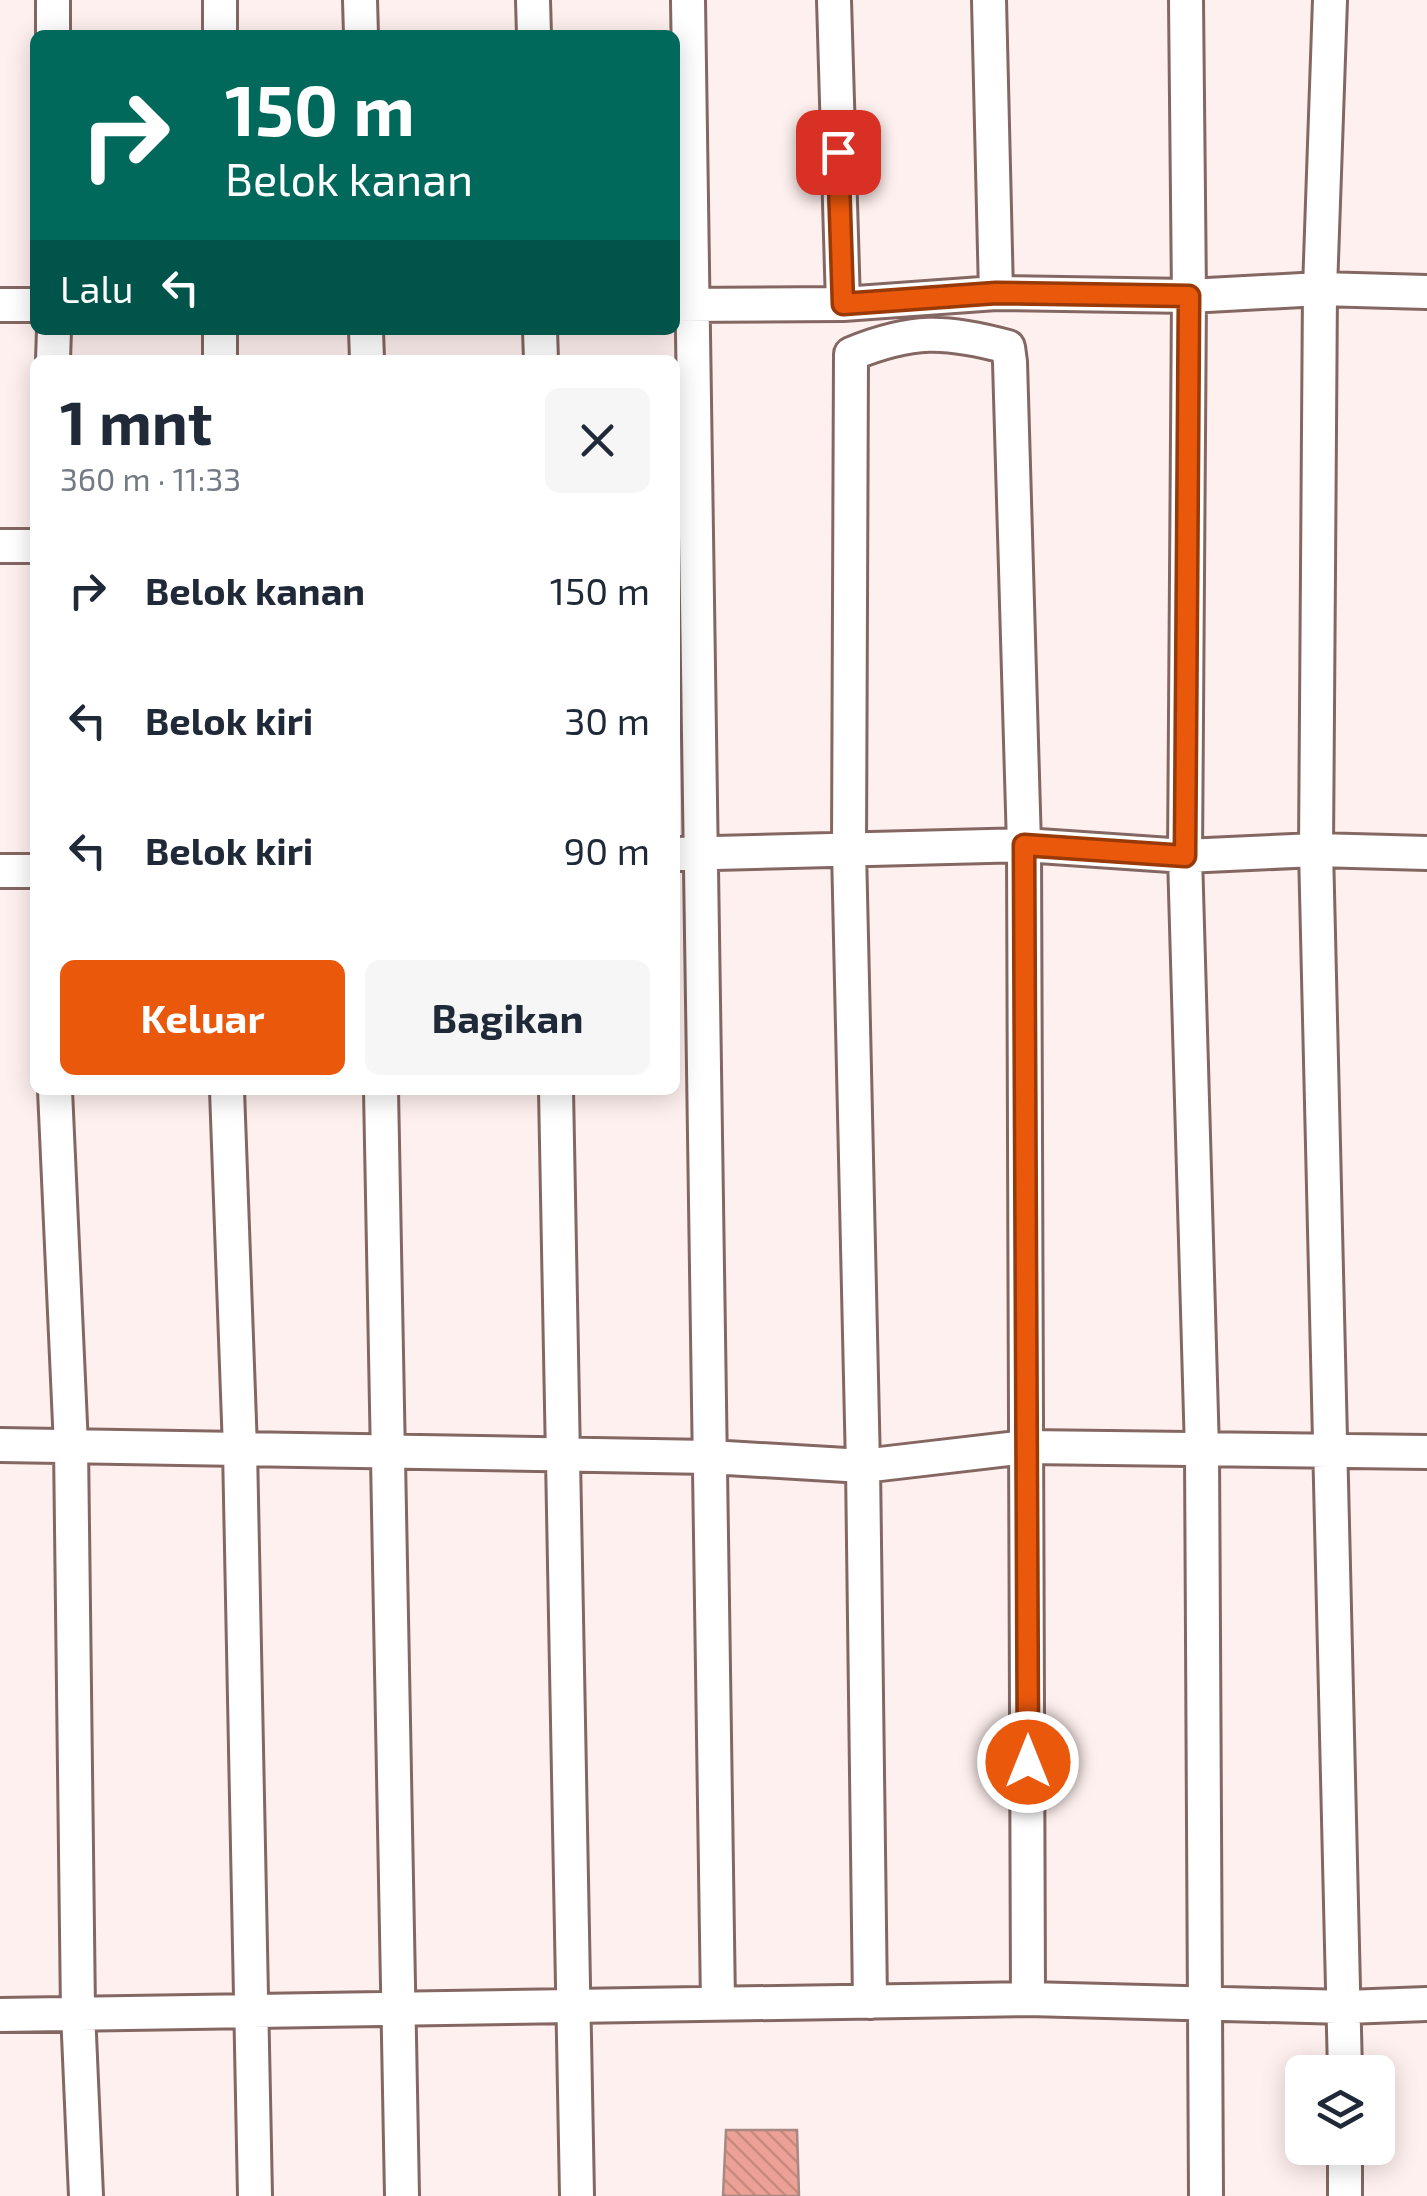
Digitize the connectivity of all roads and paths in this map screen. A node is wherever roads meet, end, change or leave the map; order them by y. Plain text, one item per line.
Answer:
1 (53, 0) edge
2 (220, 0) edge
3 (360, 0) edge
4 (533, 0) edge
5 (688, 0) edge
6 (834, 0) edge
7 (989, 0) edge
8 (1186, 0) edge
9 (1330, 0) edge
10 (53, 30) edge
11 (220, 30) edge
12 (360, 30) edge
13 (534, 30) edge
14 (1320, 289) junction
15 (1427, 292) edge
16 (996, 293) junction
17 (1189, 296) junction
18 (843, 304) junction
19 (0, 305) edge
20 (30, 305) edge
21 (684, 305) edge
22 (0, 546) edge
23 (30, 546) edge
24 (1024, 845) junction
25 (848, 850) junction
26 (1316, 850) junction
27 (1427, 852) edge
28 (688, 853) edge
29 (1185, 856) junction
30 (0, 871) edge
31 (30, 872) edge
32 (55, 1095) edge
33 (227, 1095) edge
34 (381, 1095) edge
35 (556, 1095) edge
36 (0, 1445) edge
37 (71, 1446) junction
38 (1026, 1448) junction
39 (240, 1449) junction
40 (1330, 1450) junction
41 (1202, 1451) junction
42 (388, 1452) junction
43 (1427, 1452) edge
44 (564, 1455) junction
45 (710, 1457) junction
46 (862, 1466) junction
47 (1028, 1998) junction
48 (718, 2002) junction
49 (870, 2002) junction
50 (1203, 2002) junction
51 (1427, 2004) edge
52 (575, 2006) junction
53 (1346, 2006) junction
54 (398, 2009) junction
55 (78, 2012) junction
56 (252, 2013) junction
57 (0, 2015) edge
58 (1345, 2055) edge
59 (1345, 2165) edge
60 (86, 2196) edge
61 (255, 2196) edge
62 (402, 2196) edge
63 (577, 2196) edge
64 (1206, 2196) edge
65 (1344, 2196) edge

1 - 10 street
2 - 11 street
3 - 12 street
4 - 13 street
5 - 21 street
6 - 18 street
7 - 16 street
8 - 17 street
9 - 14 street
14 - 15 street
14 - 17 street
14 - 26 street
16 - 17 street
16 - 18 street
17 - 29 street
18 - 21 street
19 - 20 street
21 - 28 street
22 - 23 street
24 - 25 street
24 - 25 street
24 - 29 street
24 - 38 street
25 - 28 street
25 - 46 street
26 - 27 street
26 - 29 street
26 - 40 street
28 - 45 street
29 - 41 street
30 - 31 street
32 - 37 street
33 - 39 street
34 - 42 street
35 - 44 street
36 - 37 street
37 - 39 street
37 - 55 street
38 - 41 street
38 - 46 street
38 - 47 street
39 - 42 street
39 - 56 street
40 - 41 street
40 - 43 street
40 - 53 street
41 - 50 street
42 - 44 street
42 - 54 street
44 - 45 street
44 - 52 street
45 - 46 street
45 - 48 street
46 - 49 street
47 - 49 street
47 - 50 street
48 - 49 street
48 - 52 street
50 - 53 street
50 - 64 street
51 - 53 street
52 - 54 street
52 - 63 street
53 - 58 street
54 - 56 street
54 - 62 street
55 - 56 street
55 - 57 street
55 - 60 street
56 - 61 street
59 - 65 street

